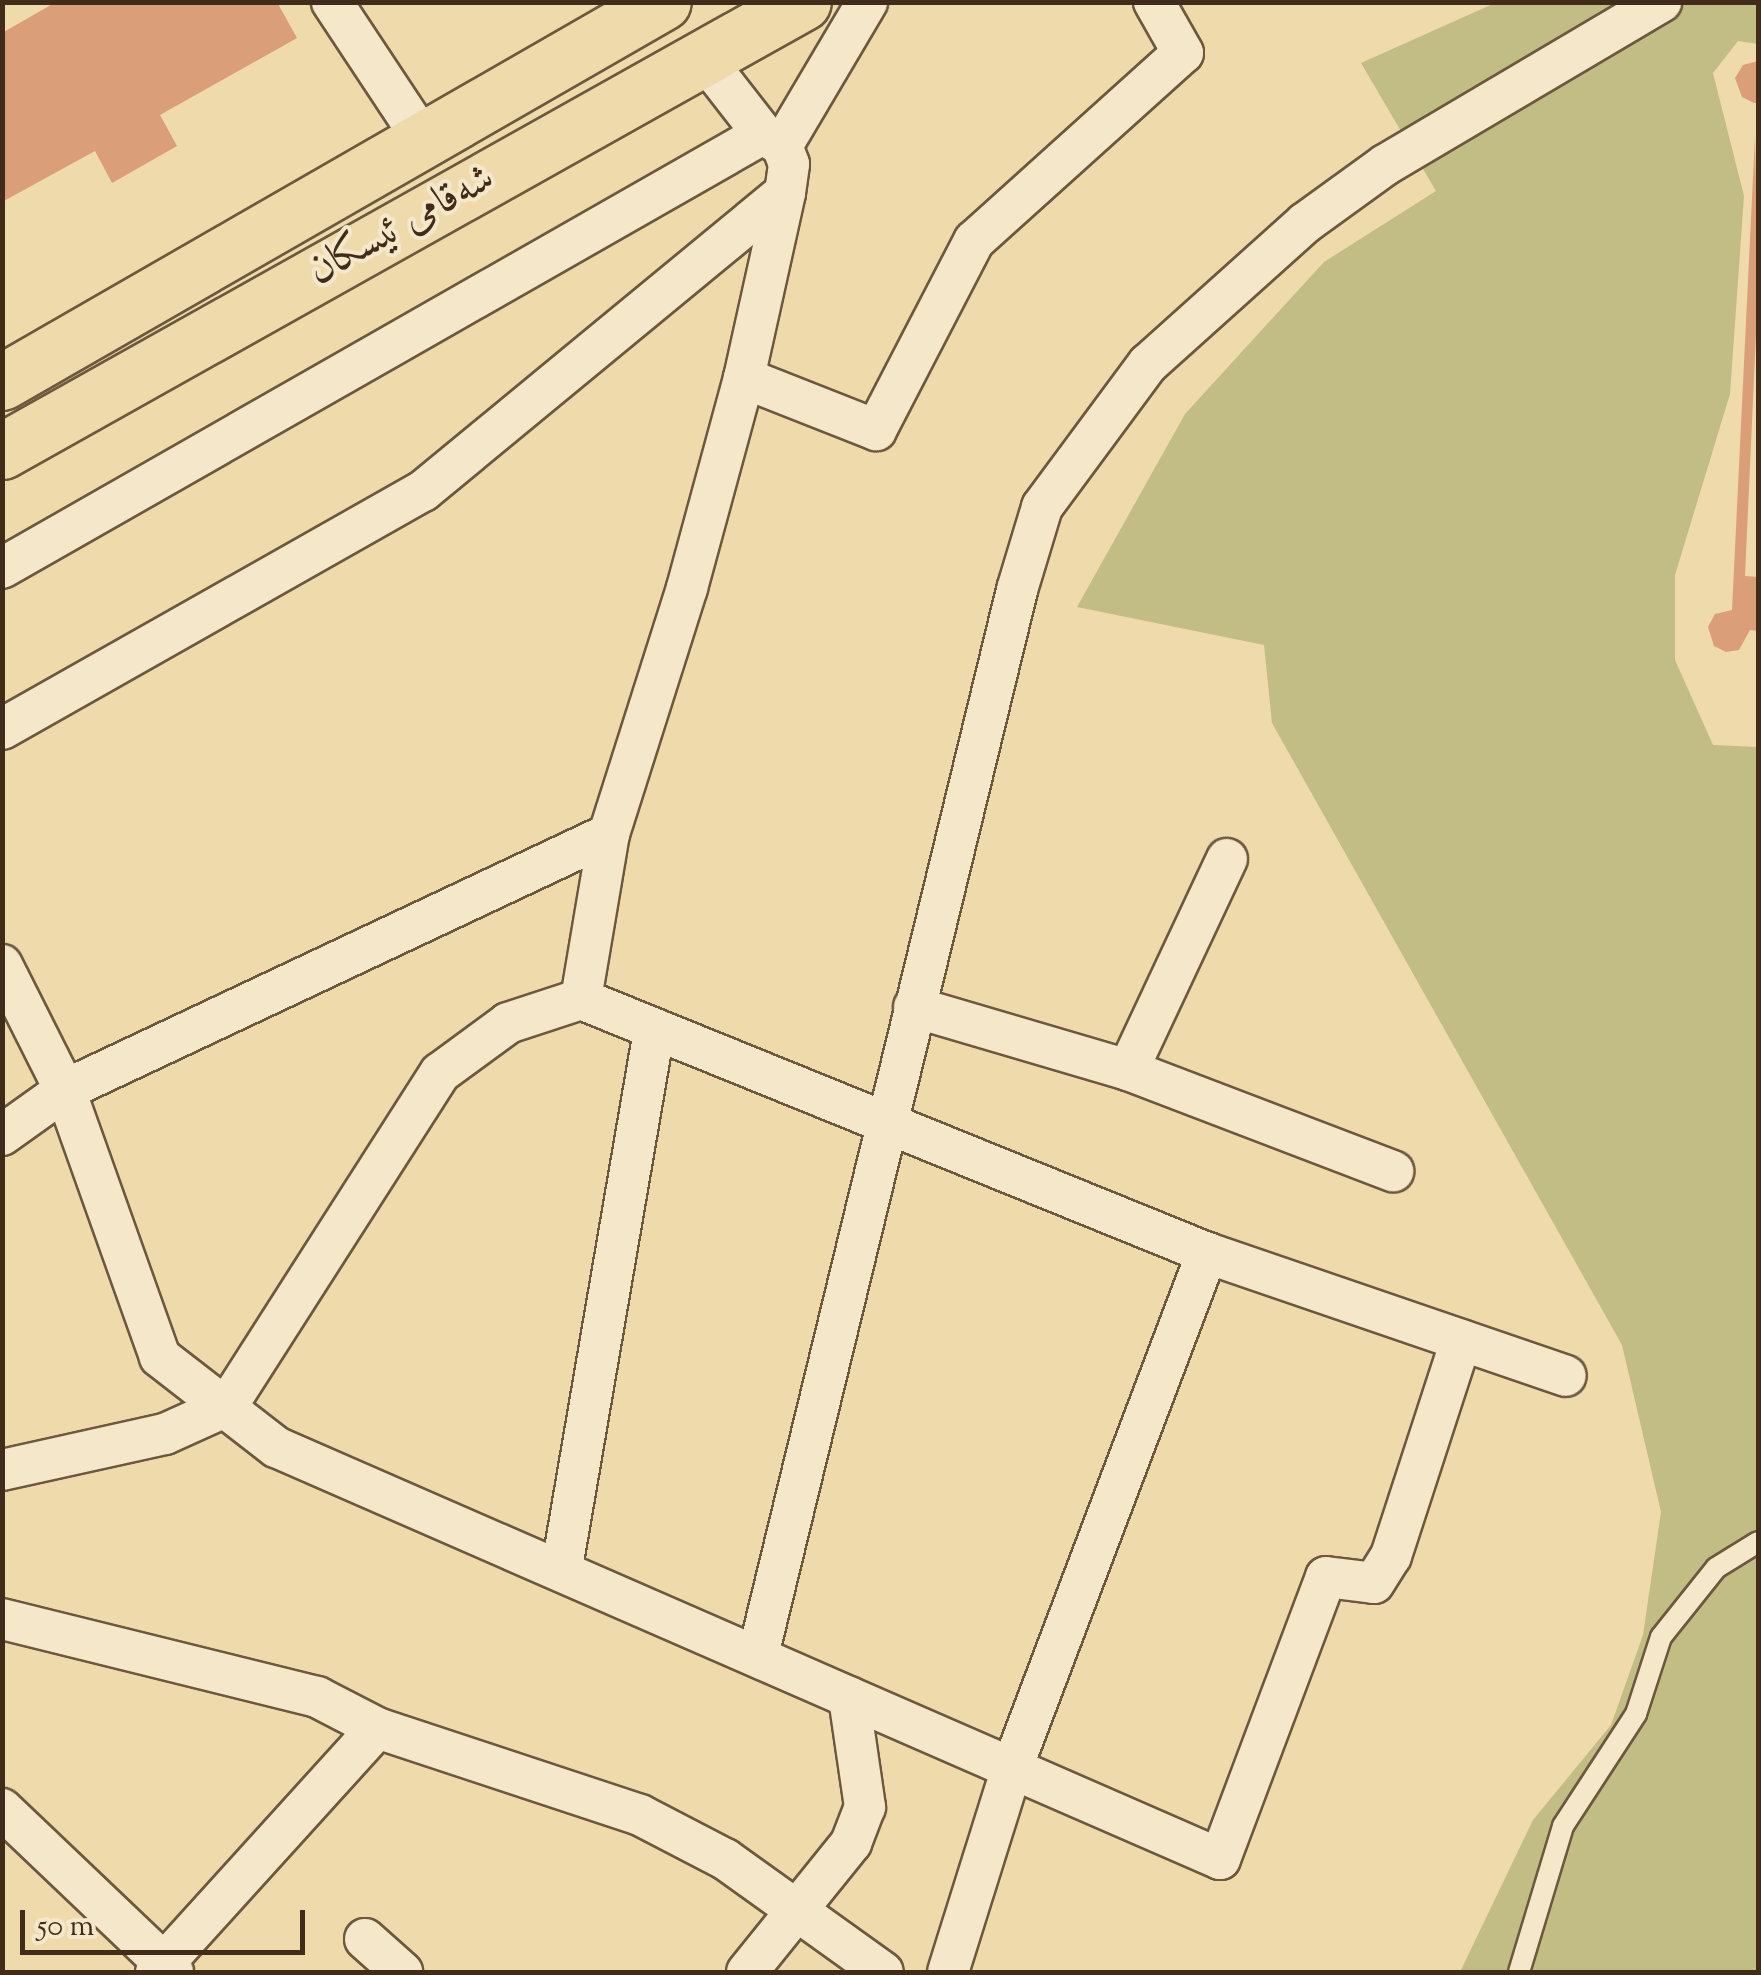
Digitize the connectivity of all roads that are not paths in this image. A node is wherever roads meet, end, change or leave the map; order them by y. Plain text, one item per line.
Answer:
1 (332, 2) edge
2 (663, 2) edge
3 (803, 2) edge
4 (867, 2) edge
5 (1154, 2) edge
6 (1661, 2) edge
7 (703, 57) junction
8 (422, 138) junction
9 (772, 140) junction
10 (786, 194) junction
11 (744, 378) junction
12 (2, 382) edge
13 (2, 451) edge
14 (2, 568) edge
15 (2, 729) edge
16 (609, 834) junction
17 (1227, 859) dead end
18 (2, 965) edge
19 (581, 998) junction
20 (914, 1007) junction
21 (654, 1032) junction
22 (1128, 1070) junction
23 (65, 1090) junction
24 (886, 1123) junction
25 (2, 1135) edge
26 (1393, 1171) dead end
27 (1207, 1254) junction
28 (1461, 1340) junction
29 (1566, 1376) dead end
30 (226, 1406) junction
31 (2, 1470) edge
32 (1758, 1542) edge
33 (562, 1566) junction
34 (2, 1619) edge
35 (758, 1655) junction
36 (849, 1696) junction
37 (377, 1728) junction
38 (1012, 1768) junction
39 (2, 1810) edge
40 (797, 1910) junction
41 (365, 1939) dead end
42 (164, 1970) edge
43 (402, 1972) edge
44 (746, 1972) edge
45 (883, 1972) edge
46 (948, 1972) edge
47 (1519, 1972) edge

1 - 8 street
2 - 8 main road, شەقامی ئیسکان
3 - 7 main road, شەقامی ئیسکان
4 - 9 street
5 - 11 street
6 - 20 street
7 - 9 street
7 - 13 main road, شەقامی ئیسکان
8 - 12 main road, شەقامی ئیسکان
9 - 10 street
9 - 14 street
10 - 11 street
10 - 15 street
11 - 16 street
16 - 19 street
16 - 23 street
17 - 22 street
18 - 23 street
19 - 21 street
19 - 30 street
20 - 22 street
20 - 24 street
21 - 24 street
21 - 33 street
22 - 26 street
23 - 25 street
23 - 30 street
24 - 27 street
24 - 35 street
27 - 28 street
27 - 38 street
28 - 29 street
28 - 38 street
30 - 31 street
30 - 33 street
32 - 47 lane
33 - 35 street
34 - 37 street
35 - 36 street
36 - 38 street
36 - 40 street
37 - 40 street
37 - 42 street
38 - 46 street
39 - 42 street
40 - 44 street
40 - 45 street
41 - 43 street

